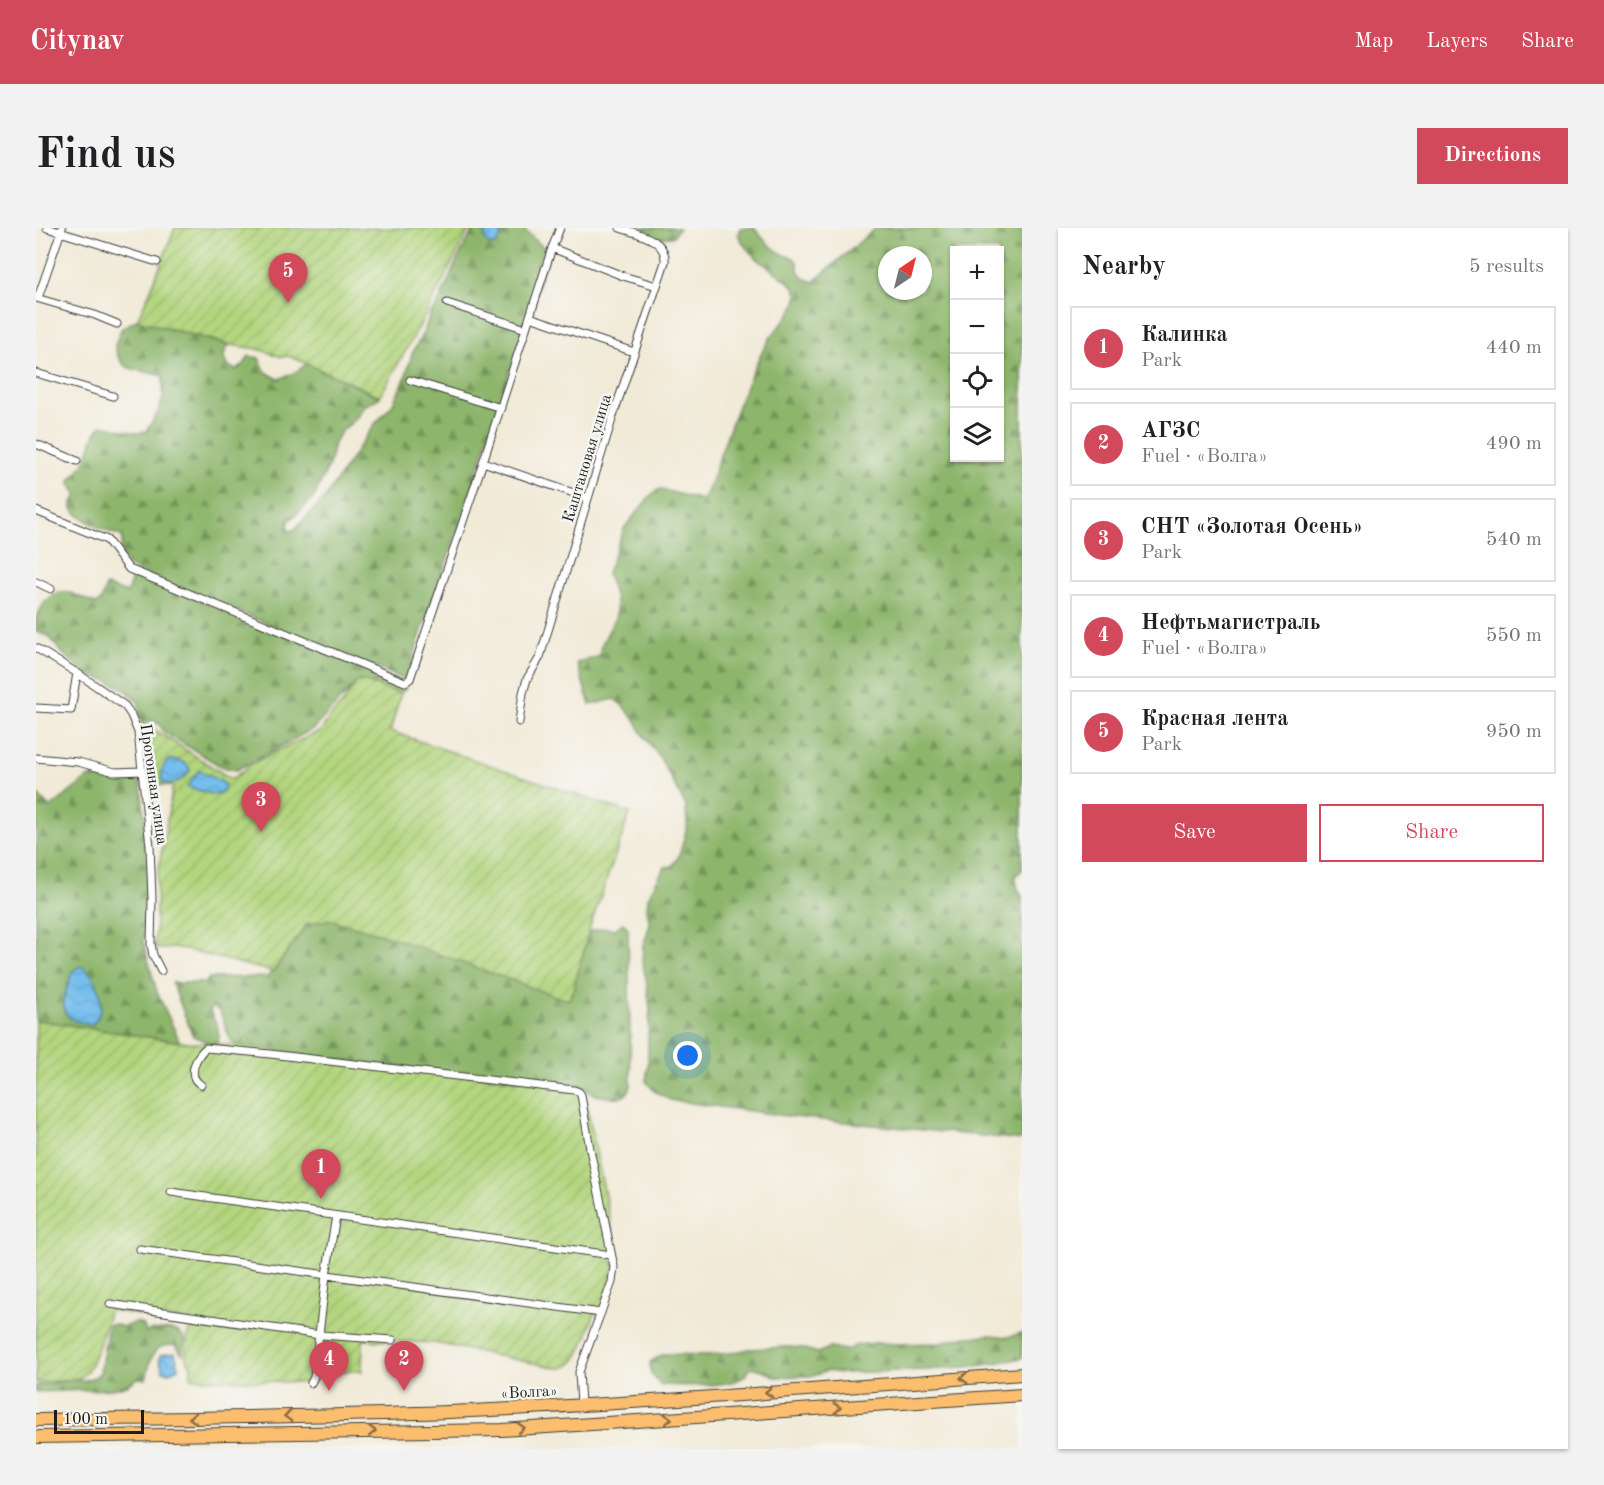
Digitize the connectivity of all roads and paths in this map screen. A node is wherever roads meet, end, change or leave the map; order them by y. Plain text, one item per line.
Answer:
1 (47, 228) edge
2 (560, 228) edge
3 (620, 228) edge
4 (61, 230) edge
5 (552, 248) junction
6 (157, 262) dead end
7 (657, 286) junction
8 (37, 298) edge
9 (447, 303) dead end
10 (530, 317) junction
11 (117, 324) dead end
12 (526, 329) junction
13 (634, 352) junction
14 (36, 373) edge
15 (410, 380) dead end
16 (113, 396) dead end
17 (501, 408) junction
18 (36, 444) edge
19 (77, 461) dead end
20 (483, 462) junction
21 (588, 498) junction
22 (36, 511) edge
23 (36, 582) edge
24 (51, 589) dead end
25 (36, 648) edge
26 (77, 673) junction
27 (36, 708) edge
28 (519, 722) dead end
29 (36, 758) edge
30 (142, 771) junction
31 (160, 971) dead end
32 (201, 1085) dead end
33 (171, 1192) dead end
34 (336, 1216) junction
35 (140, 1249) dead end
36 (611, 1255) junction
37 (326, 1275) junction
38 (110, 1304) dead end
39 (601, 1313) junction
40 (320, 1335) junction
41 (393, 1340) dead end
42 (1022, 1374) edge
43 (311, 1383) dead end
44 (1022, 1395) edge
45 (580, 1404) junction
46 (36, 1420) edge
47 (36, 1437) edge

1 - 4 street
2 - 5 street
3 - 7 street, Каштановая улица
4 - 6 street
4 - 8 street
5 - 7 street
5 - 10 street
7 - 13 street, Каштановая улица
8 - 11 street
9 - 12 street
10 - 12 street
10 - 13 street
12 - 17 street
13 - 21 street, Каштановая улица
14 - 16 street
15 - 17 street
17 - 20 street
18 - 19 street
20 - 21 street
20 - 22 street
21 - 28 street, Каштановая улица
23 - 24 street
25 - 26 street, Прогонная улица
26 - 27 street
26 - 30 street, Прогонная улица
29 - 30 street
30 - 31 street, Прогонная улица
32 - 36 street
33 - 34 street
34 - 36 street
34 - 37 street
35 - 37 street
36 - 39 street
37 - 39 street
37 - 40 street
38 - 40 street
39 - 45 street
40 - 41 street
40 - 43 street
42 -> 45 highway, «Волга»
47 -> 44 highway
45 -> 46 highway, «Волга»

